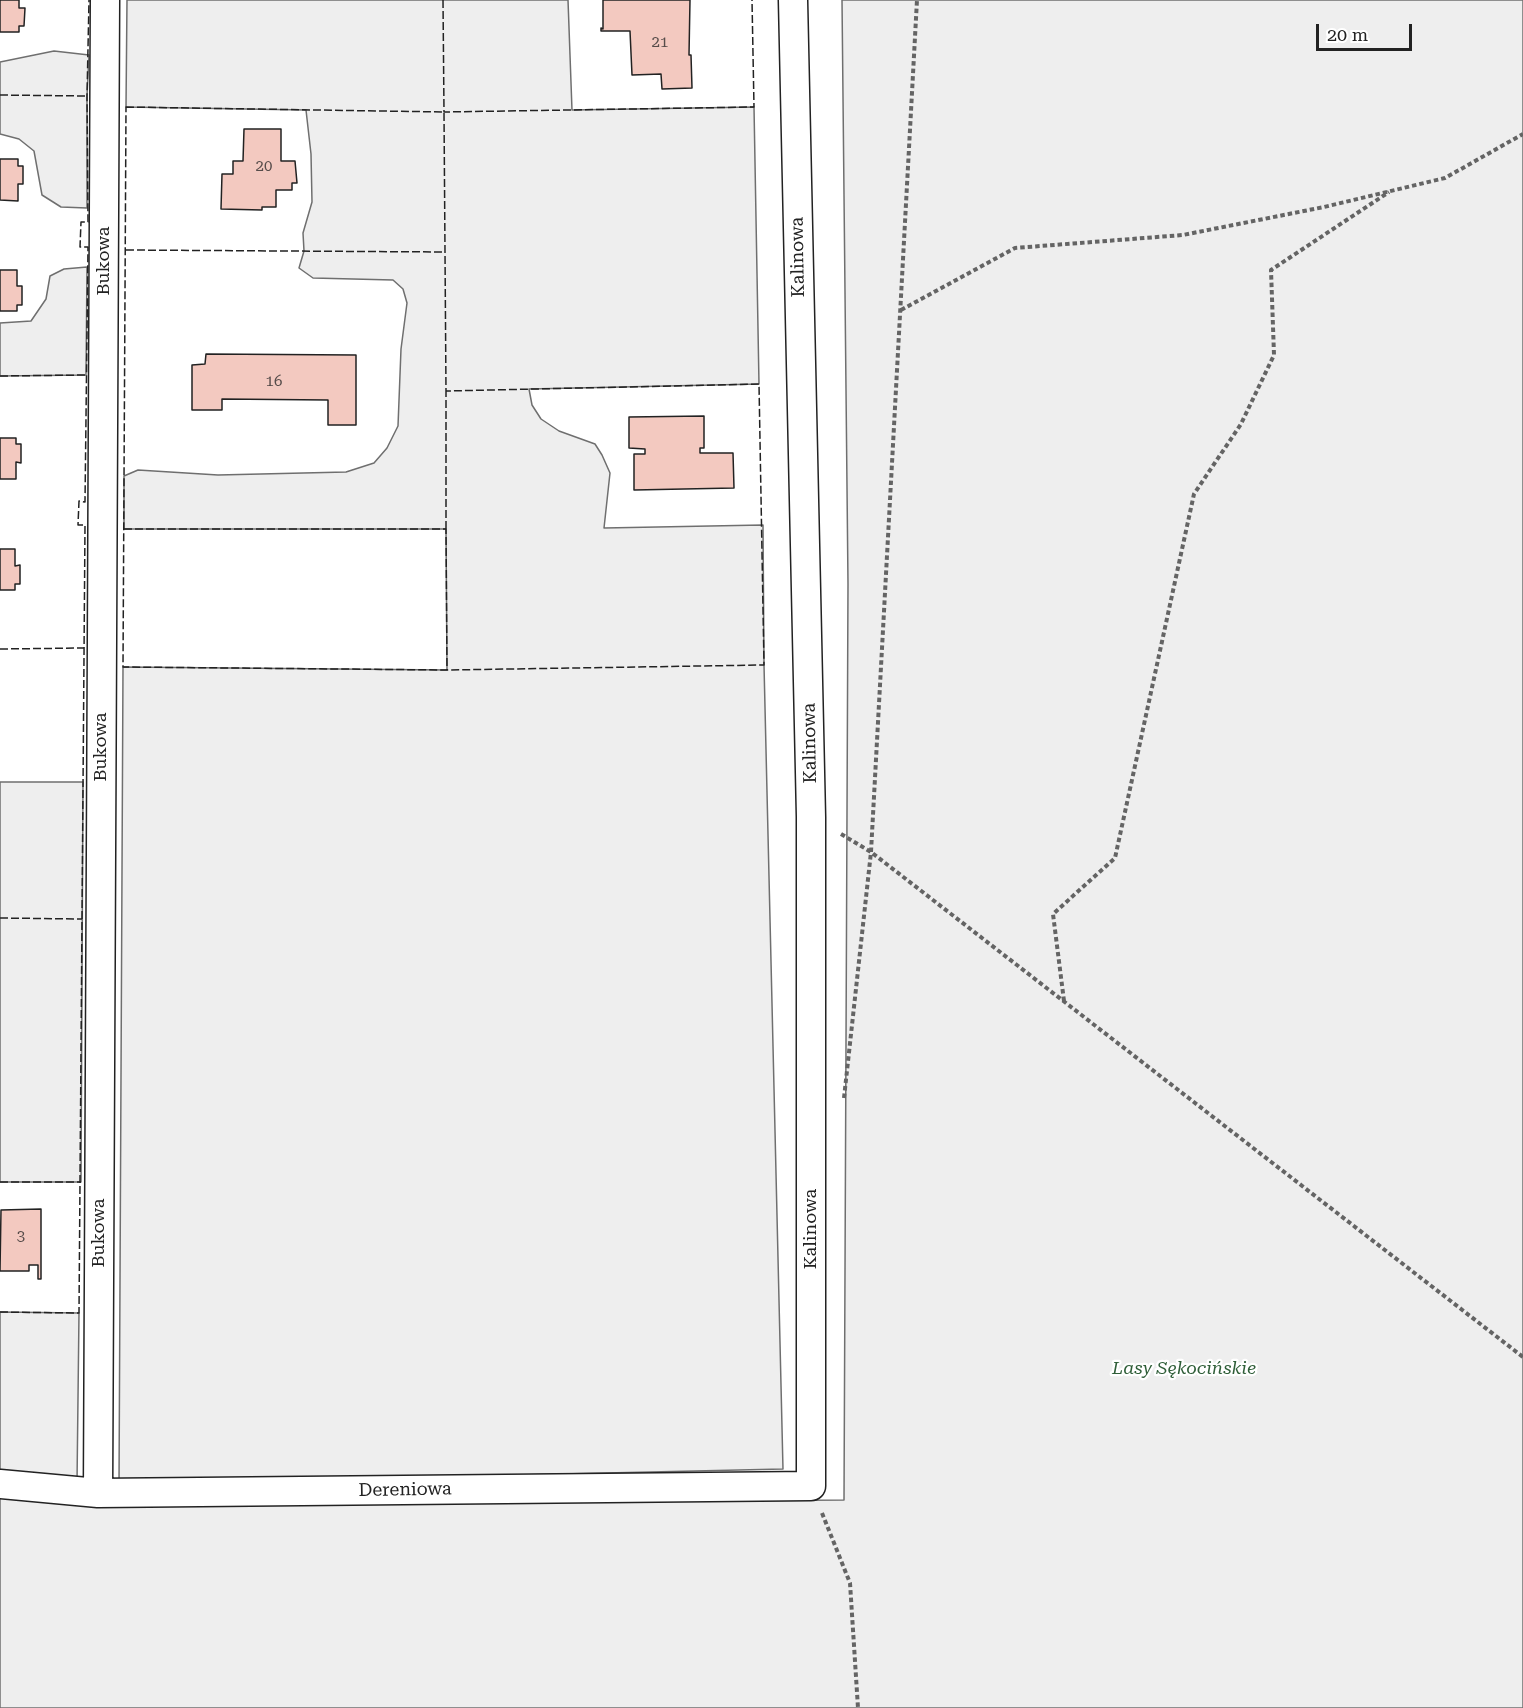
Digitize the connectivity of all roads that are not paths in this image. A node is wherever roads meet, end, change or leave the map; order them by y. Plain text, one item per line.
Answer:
1 (105, 0) edge
2 (793, 0) edge
3 (0, 1484) edge
4 (811, 1486) joint
5 (98, 1493) junction

1 - 5 street, Bukowa
2 - 4 street, Kalinowa
3 - 5 street, Dereniowa
4 - 5 street, Dereniowa

